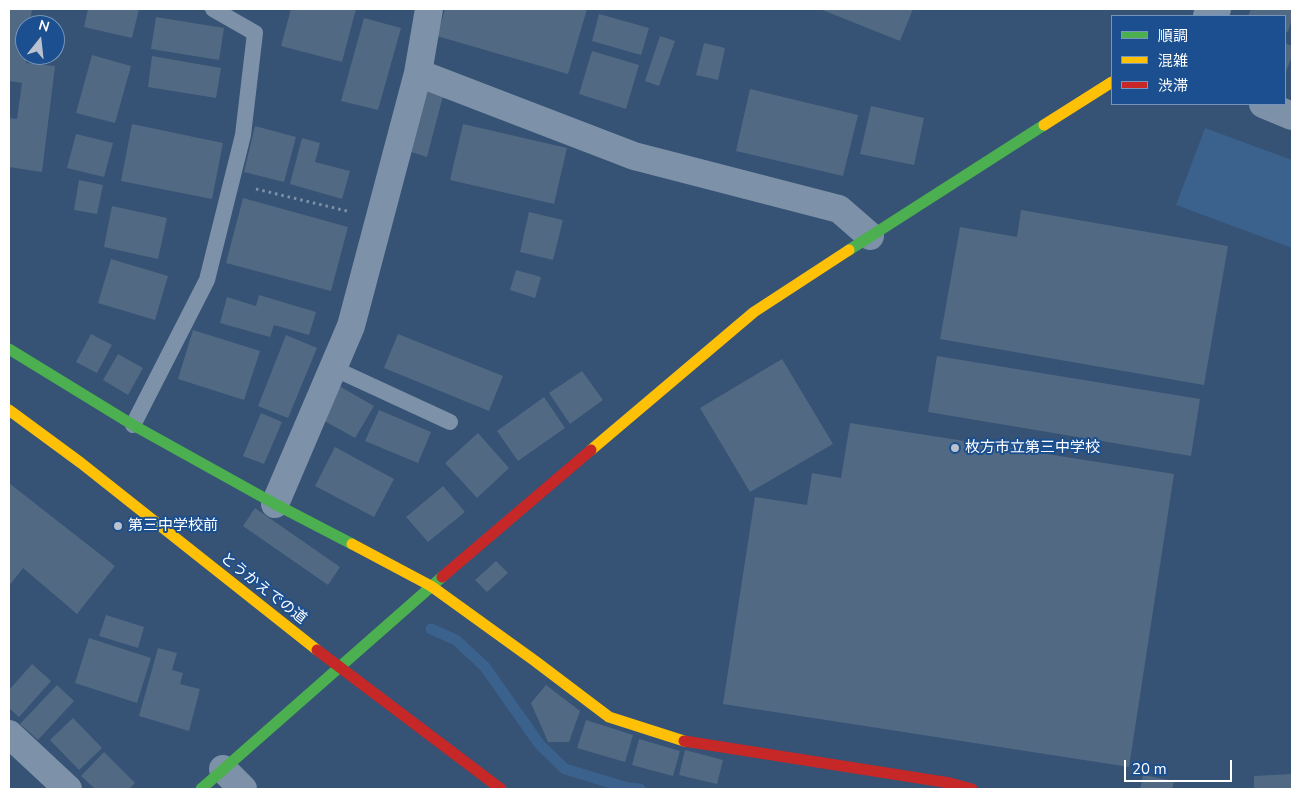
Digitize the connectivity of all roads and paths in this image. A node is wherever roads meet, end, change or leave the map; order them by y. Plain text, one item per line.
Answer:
1 (212, 9) edge
2 (429, 9) edge
3 (418, 72) junction
4 (1111, 83) edge
5 (1265, 105) edge
6 (1292, 116) edge
7 (232, 183) junction
8 (379, 219) junction
9 (870, 236) junction
10 (9, 349) edge
11 (333, 368) junction
12 (9, 410) edge
13 (450, 422) dead end
14 (133, 425) junction
15 (275, 504) junction
16 (431, 586) junction
17 (339, 668) junction
18 (9, 734) edge
19 (223, 769) junction
20 (68, 789) edge
21 (201, 789) edge
22 (243, 789) edge
23 (501, 789) edge
24 (972, 789) edge

1 - 7 lane
2 - 3 street
3 - 8 street
3 - 9 street
4 - 9 street
5 - 6 street
7 - 8 path
7 - 14 lane
8 - 11 street
9 - 16 street
10 - 14 street
11 - 13 lane
11 - 15 street
12 - 17 street, とうかえでの道
14 - 15 street
15 - 16 street
16 - 17 street
16 - 24 street
17 - 19 street
17 - 23 street, とうかえでの道
18 - 20 street
19 - 21 street
19 - 22 street

